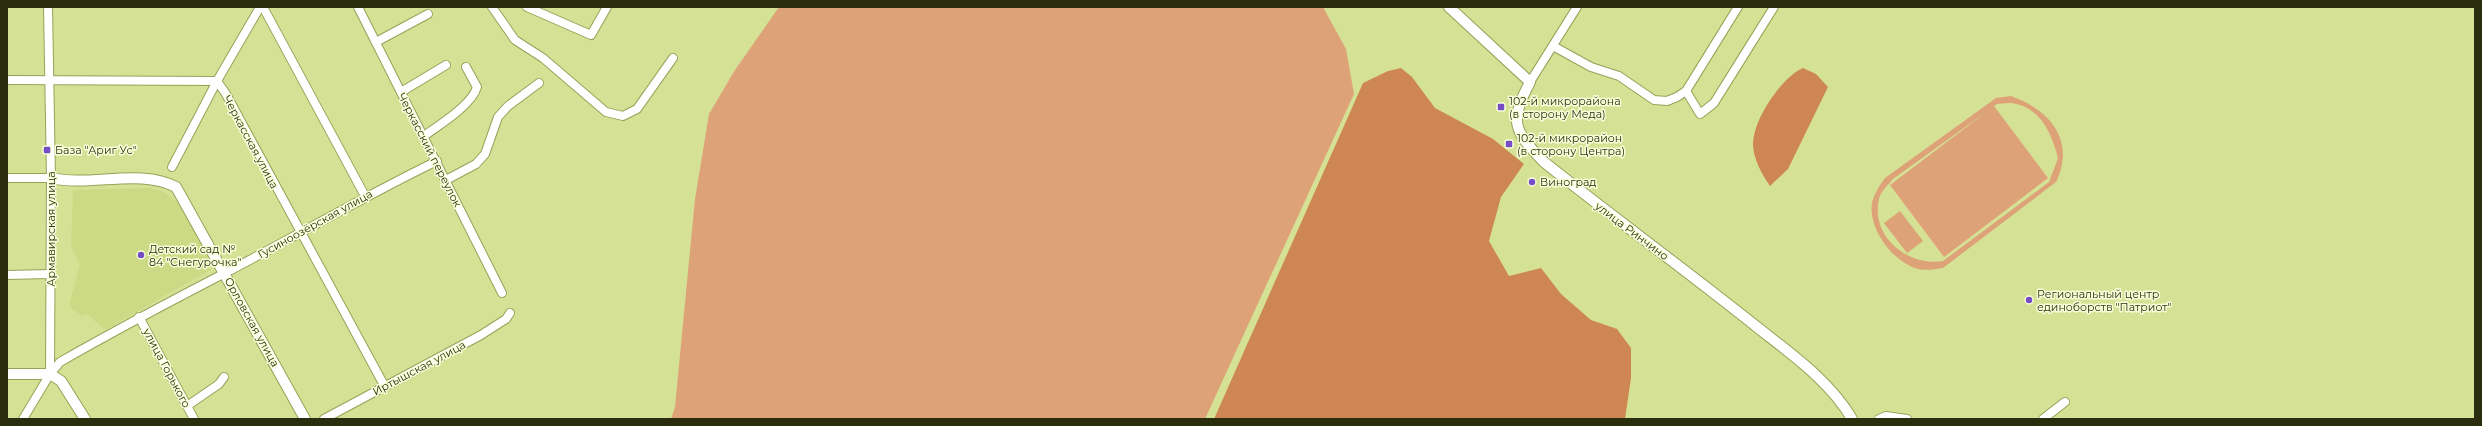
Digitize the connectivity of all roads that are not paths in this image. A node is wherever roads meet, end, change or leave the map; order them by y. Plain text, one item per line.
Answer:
1 (48, 7) edge
2 (261, 7) edge
3 (359, 7) edge
4 (492, 7) edge
5 (526, 7) edge
6 (607, 7) edge
7 (1449, 7) edge
8 (1577, 7) edge
9 (1738, 7) edge
10 (1774, 7) edge
11 (428, 14) dead end
12 (376, 42) junction
13 (1553, 46) junction
14 (673, 58) dead end
15 (446, 65) dead end
16 (466, 67) dead end
17 (7, 80) edge
18 (49, 80) junction
19 (217, 81) junction
20 (1530, 82) junction
21 (539, 83) dead end
22 (1686, 91) junction
23 (401, 92) junction
24 (424, 136) junction
25 (437, 161) junction
26 (172, 167) dead end
27 (7, 178) edge
28 (51, 178) junction
29 (446, 180) junction
30 (365, 196) junction
31 (300, 232) junction
32 (224, 273) junction
33 (50, 274) junction
34 (7, 275) edge
35 (502, 292) dead end
36 (510, 313) dead end
37 (139, 316) junction
38 (7, 374) edge
39 (50, 374) junction
40 (224, 378) dead end
41 (385, 387) junction
42 (2065, 402) dead end
43 (187, 406) junction
44 (23, 419) edge
45 (85, 419) edge
46 (194, 419) edge
47 (305, 419) edge
48 (324, 419) edge
49 (1852, 419) edge
50 (1879, 419) edge
51 (1907, 419) edge
52 (2043, 419) edge

1 - 18 street, Армавирская улица
2 - 19 street
2 - 30 street
3 - 12 street, Черкасский переулок
4 - 14 street
5 - 6 street
7 - 20 street
8 - 13 street
9 - 22 street
10 - 22 street
11 - 12 street
12 - 23 street, Черкасский переулок
13 - 20 street
13 - 22 street
15 - 23 street
16 - 24 street
17 - 18 street
18 - 19 street
18 - 28 street, Армавирская улица
19 - 26 street
19 - 31 street, Черкасская улица
20 - 49 street, улица Ринчино
21 - 29 street
23 - 24 street, Черкасский переулок
24 - 25 street, Черкасский переулок
25 - 29 street, Черкасский переулок
25 - 30 street, Гусиноозёрская улица
27 - 28 street, Орловская улица
28 - 32 street, Орловская улица
28 - 33 street, Армавирская улица
29 - 35 street, Черкасский переулок
30 - 31 street, Гусиноозёрская улица
31 - 32 street, Гусиноозёрская улица
31 - 41 street, Черкасская улица
32 - 37 street, Гусиноозёрская улица
32 - 47 street, Орловская улица
33 - 34 street
33 - 39 street, Армавирская улица
36 - 41 street, Иртышская улица
37 - 39 street, Гусиноозёрская улица
37 - 43 street, улица Горького
38 - 39 street
39 - 44 street
39 - 45 street
40 - 43 street
41 - 48 street, Иртышская улица
42 - 52 street
43 - 46 street, улица Горького
50 - 51 street

